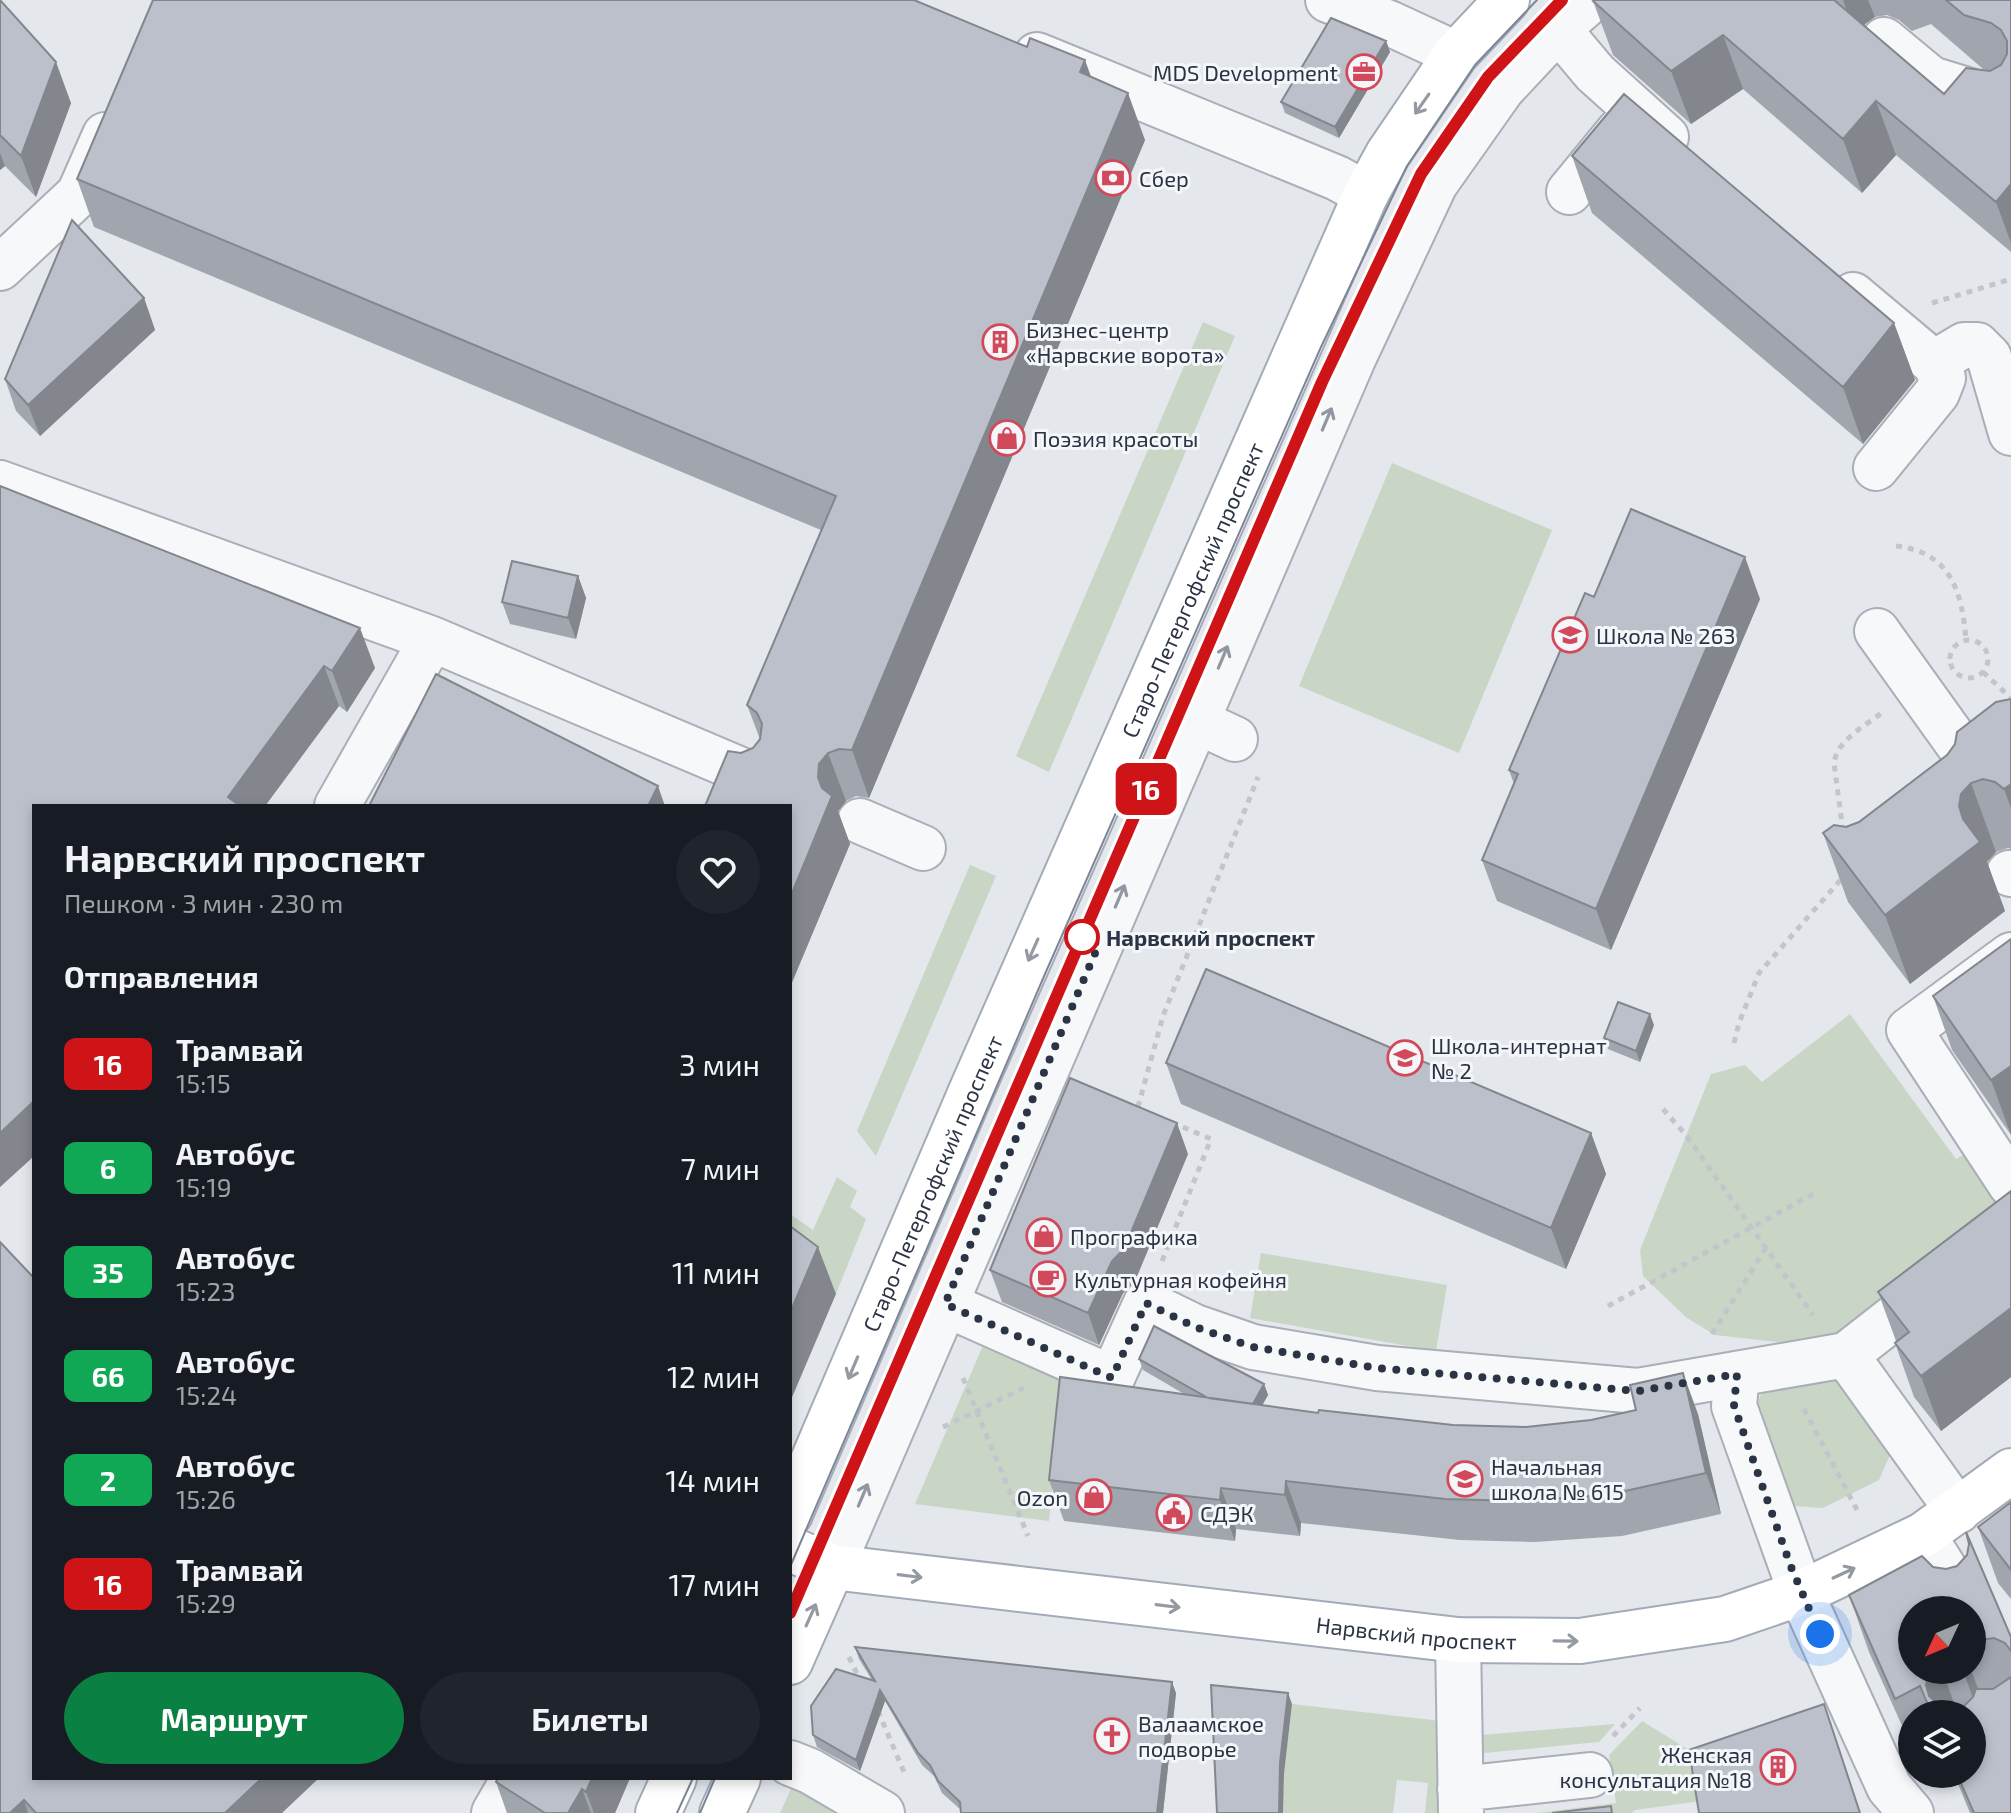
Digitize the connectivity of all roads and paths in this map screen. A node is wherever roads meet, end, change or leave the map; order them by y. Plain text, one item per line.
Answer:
1 (1328, 0) edge
2 (1507, 0) edge
3 (1591, 0) edge
4 (1392, 11) edge
5 (1558, 29) junction
6 (1884, 40) edge
7 (1000, 41) edge
8 (1456, 54) junction
9 (121, 97) edge
10 (2003, 101) edge
11 (1636, 111) junction
12 (1701, 166) edge
13 (1569, 192) dead end
14 (1366, 194) junction
15 (1820, 267) edge
16 (0, 268) edge
17 (1934, 363) junction
18 (2003, 379) edge
19 (2011, 433) edge
20 (1876, 468) dead end
21 (0, 483) edge
22 (1896, 546) dead end
23 (1877, 631) dead end
24 (432, 639) junction
25 (1966, 640) junction
26 (1983, 672) junction
27 (1921, 692) junction
28 (1196, 721) junction
29 (1987, 752) edge
30 (1248, 753) joint
31 (755, 776) edge
32 (338, 804) edge
33 (860, 821) dead end
34 (1844, 837) edge
35 (923, 848) dead end
36 (1846, 873) edge
37 (1993, 966) edge
38 (1734, 1043) dead end
39 (1126, 1102) edge
40 (1138, 1107) junction
41 (1663, 1109) dead end
42 (1152, 1113) edge
43 (1167, 1120) edge
44 (2011, 1185) edge
45 (1813, 1194) dead end
46 (1752, 1226) junction
47 (2011, 1226) edge
48 (1767, 1246) junction
49 (1146, 1303) junction
50 (945, 1304) junction
51 (1608, 1306) dead end
52 (1818, 1322) dead end
53 (1846, 1355) junction
54 (1077, 1362) junction
55 (960, 1370) dead end
56 (1737, 1374) junction
57 (1680, 1383) junction
58 (1798, 1400) dead end
59 (977, 1411) junction
60 (934, 1431) dead end
61 (2011, 1471) edge
62 (795, 1489) edge
63 (1857, 1510) dead end
64 (1940, 1523) junction
65 (1028, 1536) dead end
66 (792, 1550) edge
67 (832, 1567) junction
68 (1801, 1593) junction
69 (1963, 1596) edge
70 (1458, 1640) junction
71 (792, 1657) edge
72 (849, 1657) dead end
73 (859, 1678) edge
74 (875, 1703) edge
75 (792, 1764) edge
76 (1590, 1775) dead end
77 (513, 1780) edge
78 (673, 1780) edge
79 (737, 1780) edge
80 (1904, 1791) edge
81 (896, 1800) edge
82 (1460, 1801) edge
83 (494, 1813) edge
84 (658, 1813) edge
85 (722, 1813) edge

1 - 4 street
2 - 8 main road, Старо-Петергофский проспект
3 - 5 street
4 - 8 street
5 - 11 street
28 -> 5 street
6 - 10 street
7 - 14 street
8 -> 14 main road, Старо-Петергофский проспект
9 - 16 street
11 - 12 street
11 - 13 street
14 -> 62 main road, Старо-Петергофский проспект
15 - 17 street
17 - 18 street
17 - 20 street
18 - 19 street
21 - 24 street
22 - 25 path
23 - 27 street
24 - 31 street
24 - 32 street
25 - 26 path
25 - 26 path
26 - 29 path
27 - 29 street
27 - 34 path
28 - 30 street
50 -> 28 street
30 - 40 path
33 - 35 street
36 - 38 path
37 - 44 street
39 - 40 path
40 - 42 path
41 - 46 path
43 - 49 path
45 - 46 path
46 - 48 path
46 - 51 path
47 - 53 street
48 - 52 path
48 - 57 path
49 - 54 street
49 - 57 street
50 - 54 street
67 -> 50 street
53 - 56 street
53 - 64 street
54 - 59 path
55 - 59 path
56 - 57 street
56 - 68 street
58 - 63 path
59 - 60 path
59 - 65 path
61 - 64 main road, Нарвский проспект
68 -> 64 main road, Нарвский проспект
64 - 69 street
66 - 67 main road, Нарвский проспект
67 -> 70 main road, Нарвский проспект
71 -> 67 main road
70 -> 68 main road, Нарвский проспект
68 - 80 street
70 - 82 street
72 - 73 path
74 - 81 path
75 - 81 street
76 - 82 street
77 - 83 street
78 - 84 main road
79 - 85 main road

